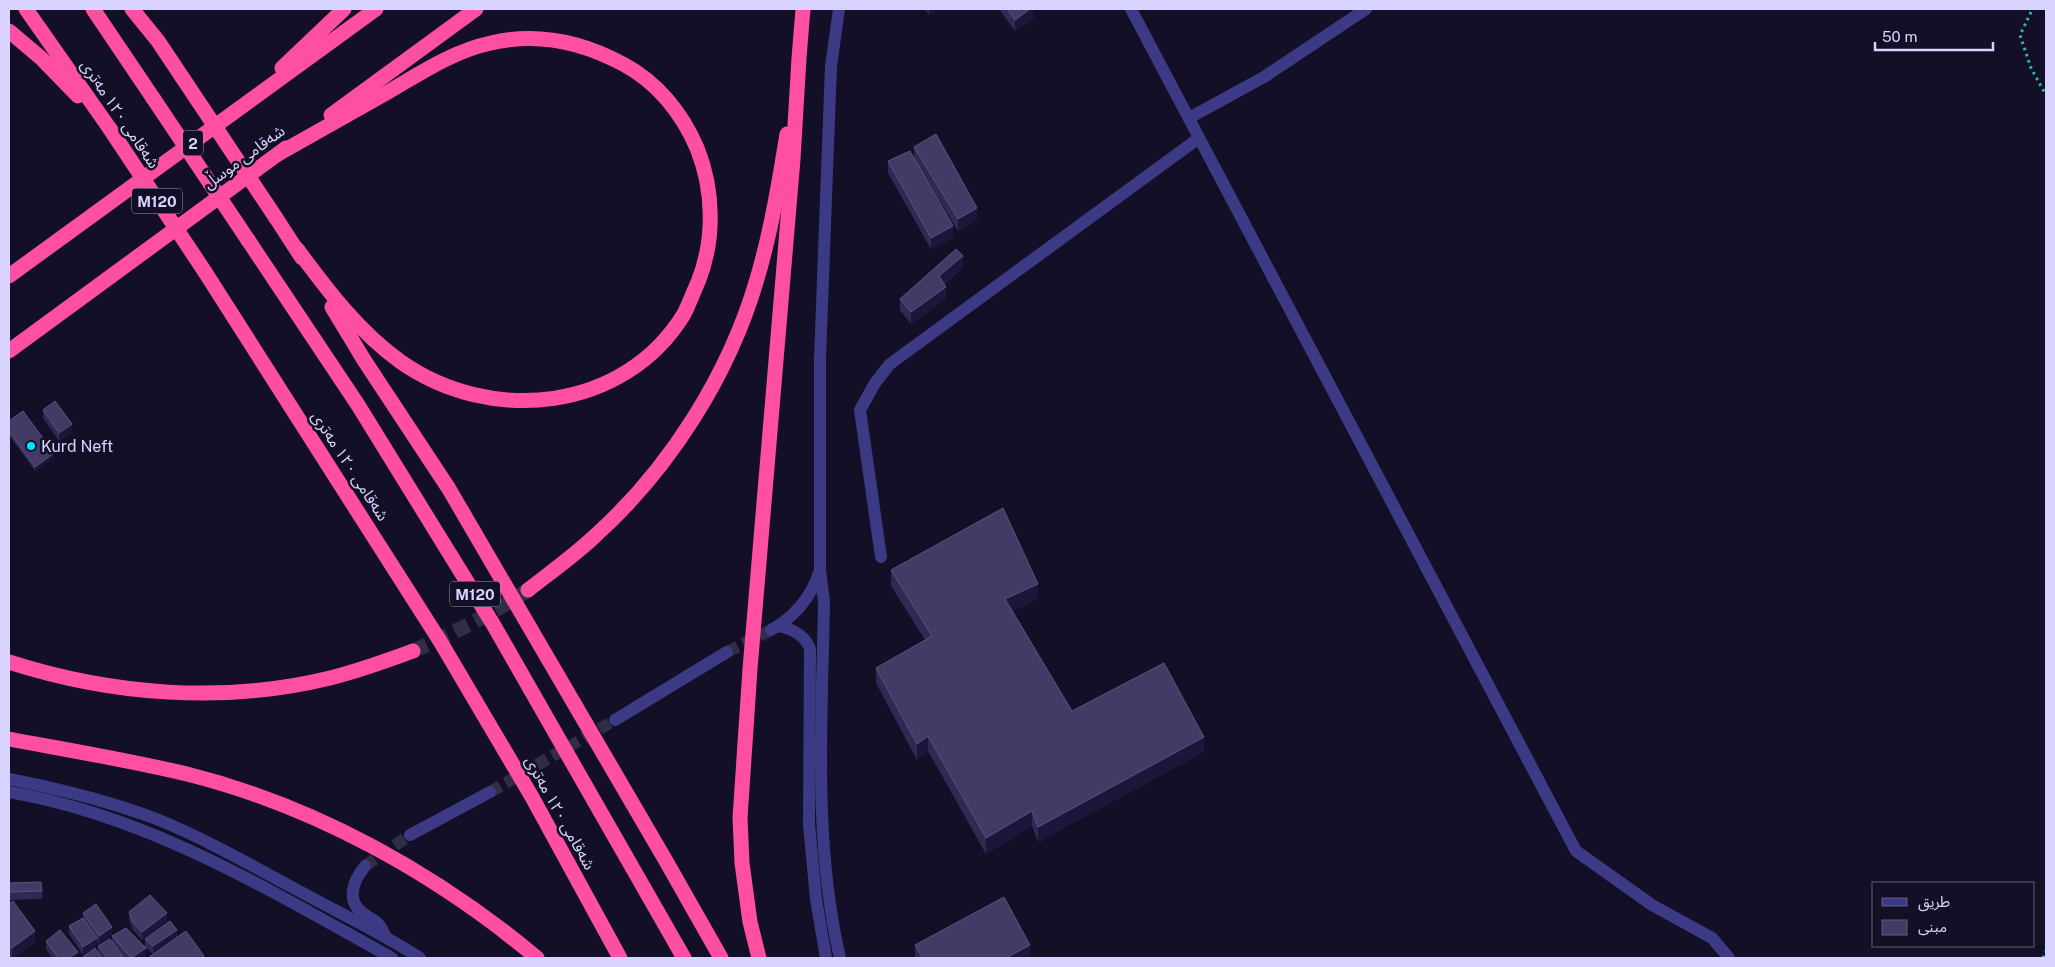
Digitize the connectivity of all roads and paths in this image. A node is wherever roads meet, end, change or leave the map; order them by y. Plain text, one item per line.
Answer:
1 (26, 9) edge
2 (93, 9) edge
3 (132, 9) edge
4 (140, 9) edge
5 (344, 9) edge
6 (376, 9) edge
7 (476, 9) edge
8 (803, 9) edge
9 (840, 9) edge
10 (1131, 9) edge
11 (1366, 9) edge
12 (2031, 12) dead end
13 (9, 31) edge
14 (158, 41) junction
15 (798, 58) junction
16 (2046, 95) edge
17 (243, 107) junction
18 (1189, 118) junction
19 (110, 129) junction
20 (1199, 138) junction
21 (278, 154) junction
22 (297, 250) junction
23 (9, 276) edge
24 (9, 351) edge
25 (881, 557) dead end
26 (820, 570) junction
27 (528, 590) tunnel mouth
28 (413, 651) tunnel mouth
29 (727, 652) tunnel mouth
30 (9, 662) edge
31 (615, 720) tunnel mouth
32 (9, 739) edge
33 (9, 779) edge
34 (9, 792) edge
35 (490, 792) tunnel mouth
36 (410, 836) tunnel mouth
37 (365, 866) tunnel mouth
38 (385, 935) junction
39 (2046, 951) edge
40 (392, 958) edge
41 (420, 958) edge
42 (537, 958) edge
43 (620, 958) edge
44 (684, 958) edge
45 (721, 958) edge
46 (759, 958) edge
47 (826, 958) edge
48 (840, 958) edge
49 (1729, 958) edge
50 (2043, 958) edge

1 - 19 highway, شەقامی ١٢٠ مەتری
2 - 44 highway, M120, bridge
3 - 14 highway
4 - 14 highway
5 - 17 highway
6 - 17 highway, 2
7 - 21 highway, شەقامی موسڵ
8 - 15 highway
9 - 26 street
10 - 18 street
11 - 18 street
12 - 16 path
13 - 19 highway
14 - 22 highway, bridge
15 - 27 highway
15 - 46 highway
17 - 23 highway, 2
18 - 20 street
19 - 43 highway, شەقامی ١٢٠ مەتری / M120, bridge
20 - 25 street
20 - 49 street
21 - 22 highway
21 - 24 highway, شەقامی موسڵ
22 - 45 highway
26 - 47 street
26 - 48 street
28 - 30 highway
29 - 31 street
32 - 42 highway
33 - 38 street
34 - 40 street
35 - 36 street
37 - 38 street
38 - 41 street
39 - 50 path

